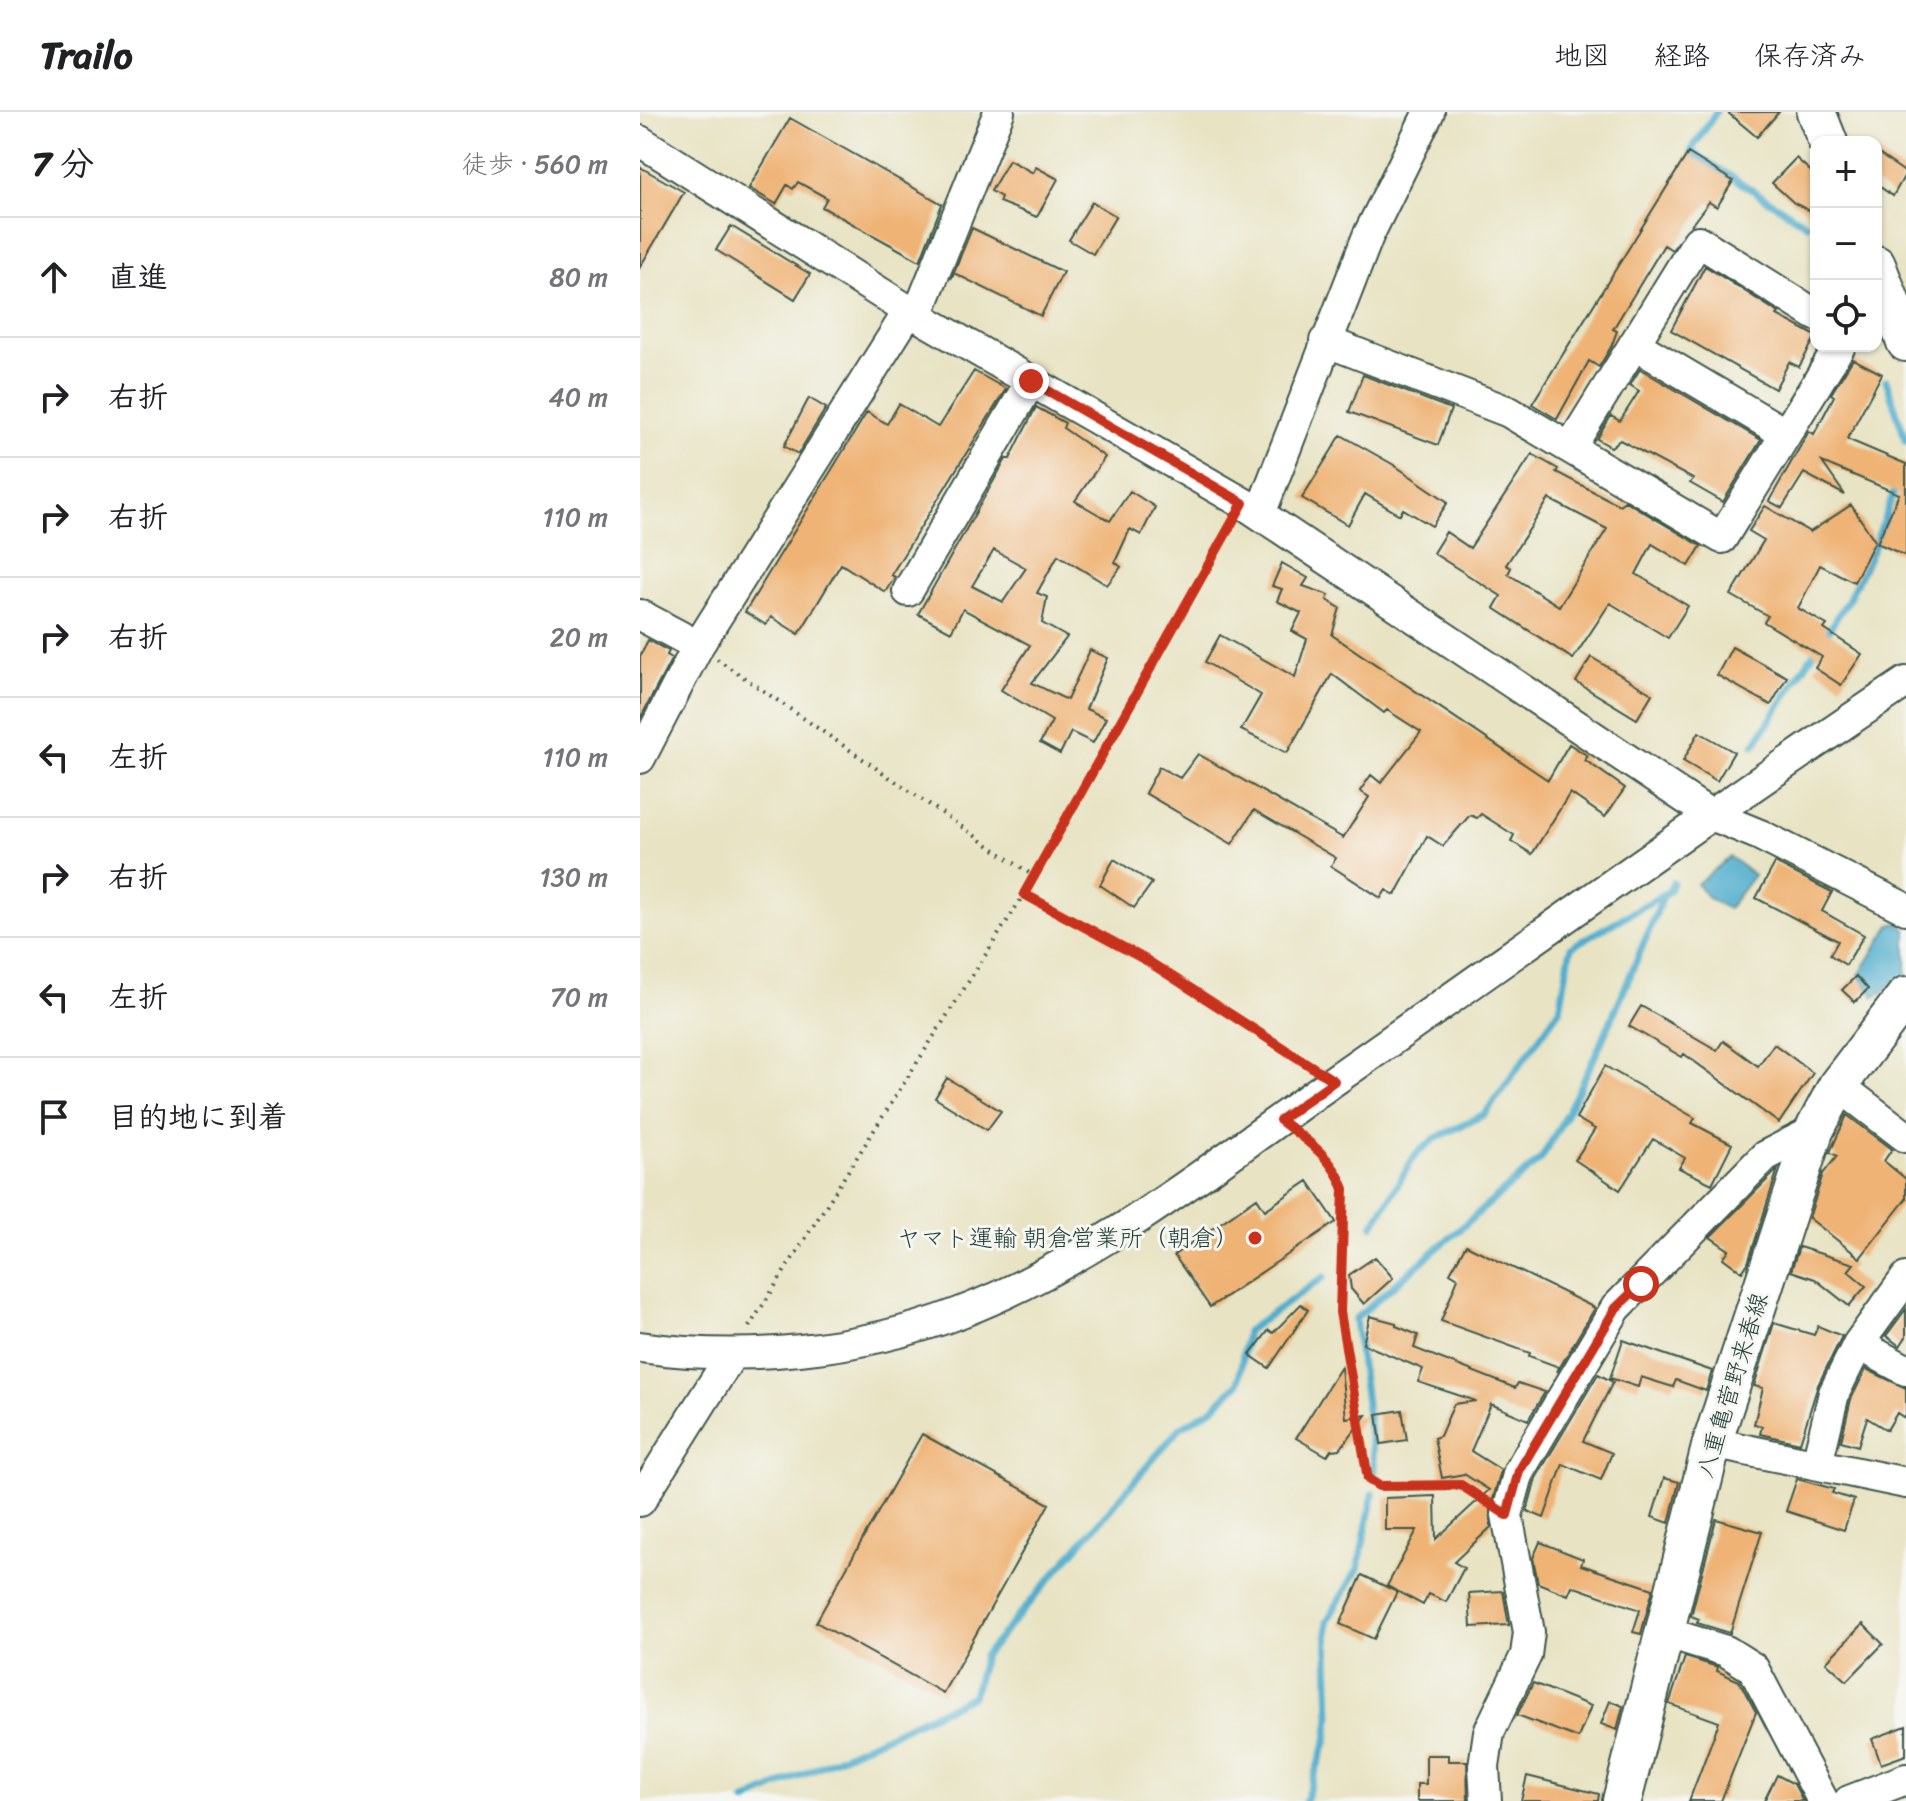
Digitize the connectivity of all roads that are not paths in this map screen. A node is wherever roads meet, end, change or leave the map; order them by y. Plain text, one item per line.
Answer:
1 (999, 112) edge
2 (1429, 112) edge
3 (1816, 112) edge
4 (1826, 136) edge
5 (640, 141) edge
6 (1880, 280) edge
7 (1810, 311) edge
8 (913, 314) junction
9 (1893, 330) edge
10 (1325, 341) junction
11 (1634, 344) junction
12 (1836, 352) edge
13 (1031, 381) junction
14 (1786, 434) junction
15 (1570, 448) junction
16 (1252, 509) junction
17 (908, 591) dead end
18 (640, 615) edge
19 (698, 646) junction
20 (1906, 682) edge
21 (640, 758) edge
22 (1709, 814) junction
23 (1906, 909) edge
24 (1906, 996) edge
25 (1838, 1085) junction
26 (1814, 1131) junction
27 (1906, 1137) edge
28 (1906, 1278) edge
29 (1858, 1344) junction
30 (640, 1347) edge
31 (732, 1354) junction
32 (1906, 1370) edge
33 (1712, 1443) junction
34 (1817, 1464) junction
35 (1906, 1483) edge
36 (640, 1501) edge
37 (1664, 1632) junction
38 (1906, 1779) edge
39 (1486, 1801) edge
40 (1622, 1801) edge
41 (1823, 1801) edge
42 (1849, 1801) edge

1 - 8 street
2 - 10 street
3 - 4 main road
5 - 8 street
6 - 9 main road
7 - 11 street
8 - 13 street
8 - 19 street
10 - 15 street
10 - 16 street
11 - 14 street
11 - 15 street
12 - 14 street
13 - 16 street
13 - 17 street
14 - 15 street
16 - 22 street
18 - 19 street
19 - 21 street
20 - 22 street
22 - 23 street
22 - 31 street
24 - 25 main road, 八重亀菅野来春線
25 - 26 main road, 八重亀菅野来春線
25 - 27 street
26 - 33 main road, 八重亀菅野来春線
26 - 39 street
28 - 29 street
29 - 32 street
29 - 34 street
30 - 31 street
31 - 36 street
33 - 34 street
33 - 37 main road, 八重亀菅野来春線
34 - 35 street
37 - 40 main road, 八重亀菅野来春線
37 - 41 street
38 - 42 street

